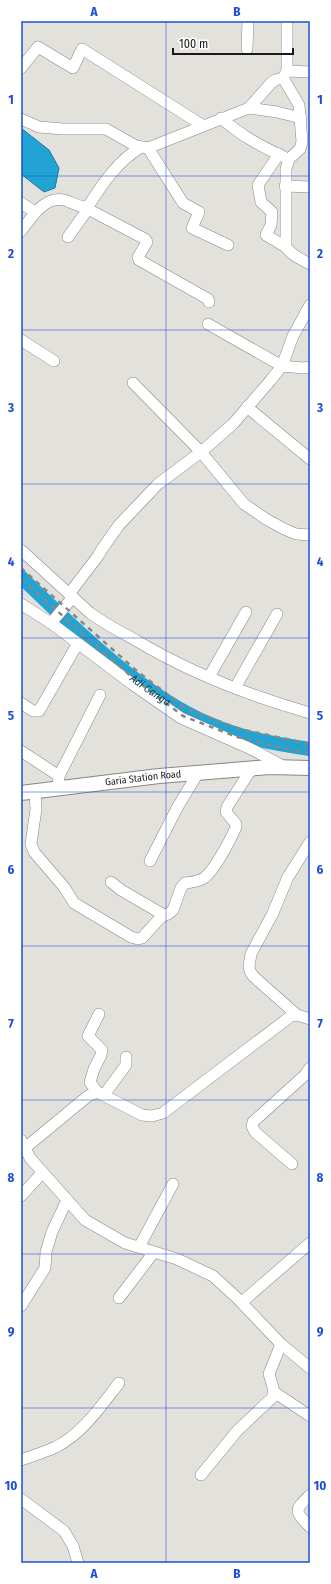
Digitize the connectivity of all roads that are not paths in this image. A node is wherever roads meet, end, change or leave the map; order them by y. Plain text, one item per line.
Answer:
1 (248, 21) edge
2 (287, 21) edge
3 (247, 49) dead end
4 (21, 68) edge
5 (310, 72) edge
6 (285, 74) junction
7 (249, 108) junction
8 (221, 118) junction
9 (301, 118) junction
10 (21, 119) edge
11 (202, 125) junction
12 (306, 132) edge
13 (145, 147) junction
14 (284, 157) junction
15 (285, 186) junction
16 (310, 187) edge
17 (21, 203) edge
18 (86, 208) junction
19 (35, 212) junction
20 (21, 231) edge
21 (68, 238) dead end
22 (228, 245) dead end
23 (286, 248) junction
24 (310, 264) edge
25 (210, 302) dead end
26 (310, 305) edge
27 (208, 324) dead end
28 (21, 340) edge
29 (54, 361) dead end
30 (282, 366) junction
31 (310, 367) edge
32 (134, 383) dead end
33 (247, 408) junction
34 (201, 452) junction
35 (310, 459) edge
36 (310, 535) edge
37 (21, 550) edge
38 (71, 596) junction
39 (21, 604) edge
40 (246, 612) dead end
41 (277, 614) dead end
42 (51, 623) junction
43 (78, 643) junction
44 (209, 677) junction
45 (235, 688) junction
46 (100, 694) dead end
47 (21, 704) edge
48 (310, 713) edge
49 (21, 751) edge
50 (252, 768) junction
51 (285, 768) junction
52 (310, 768) edge
53 (198, 773) junction
54 (58, 782) junction
55 (28, 792) edge
56 (309, 844) edge
57 (150, 861) dead end
58 (111, 882) dead end
59 (164, 915) junction
60 (98, 1014) dead end
61 (297, 1015) junction
62 (310, 1019) edge
63 (126, 1057) dead end
64 (310, 1068) edge
65 (101, 1094) junction
66 (23, 1144) edge
67 (292, 1164) dead end
68 (42, 1172) junction
69 (173, 1184) dead end
70 (21, 1196) edge
71 (67, 1200) junction
72 (310, 1243) edge
73 (139, 1247) junction
74 (154, 1252) junction
75 (119, 1298) dead end
76 (242, 1302) junction
77 (21, 1306) edge
78 (281, 1344) junction
79 (310, 1368) edge
80 (119, 1383) dead end
81 (274, 1392) junction
82 (310, 1416) edge
83 (21, 1460) edge
84 (201, 1475) dead end
85 (310, 1495) edge
86 (21, 1499) edge
87 (310, 1527) edge
88 (78, 1563) edge

1 - 3 street
2 - 6 street
4 - 11 street
5 - 6 street
6 - 7 street
6 - 9 street
7 - 8 street
7 - 9 street
8 - 11 street
8 - 14 street
9 - 12 street
10 - 13 street
11 - 13 street
12 - 14 street
13 - 18 street
13 - 22 street
14 - 15 street
14 - 23 street
15 - 16 street
15 - 23 street
17 - 19 street
18 - 19 street
18 - 21 street
18 - 25 street
19 - 20 street
23 - 24 street
26 - 30 street
27 - 30 street
28 - 29 street
30 - 31 street
30 - 33 street
32 - 34 street
33 - 34 street
33 - 35 street
34 - 36 street
34 - 38 street
37 - 38 street
38 - 42 street
38 - 44 street
39 - 42 street
40 - 44 street
41 - 45 street
42 - 43 street
43 - 47 street
43 - 51 street
44 - 45 street
45 - 48 street
46 - 54 street
49 - 54 street
50 - 51 main road, Garia Station Road
50 - 53 main road, Garia Station Road
50 - 59 street, Garia Station Road
51 - 52 main road, Garia Station Road
53 - 54 main road, Garia Station Road
53 - 57 street
54 - 55 main road, Garia Station Road
55 - 59 street, Garia Station Road
56 - 61 street
58 - 59 street
60 - 65 street
61 - 62 street
61 - 65 street
63 - 65 street
64 - 67 street
65 - 66 street
66 - 68 street
68 - 70 street
68 - 71 street
69 - 73 street
71 - 73 street
71 - 77 street
72 - 76 street
73 - 74 street
74 - 75 street
74 - 76 street
76 - 78 street
78 - 79 street
78 - 81 street
80 - 83 street
81 - 82 street
81 - 84 street
85 - 87 street
86 - 88 street

